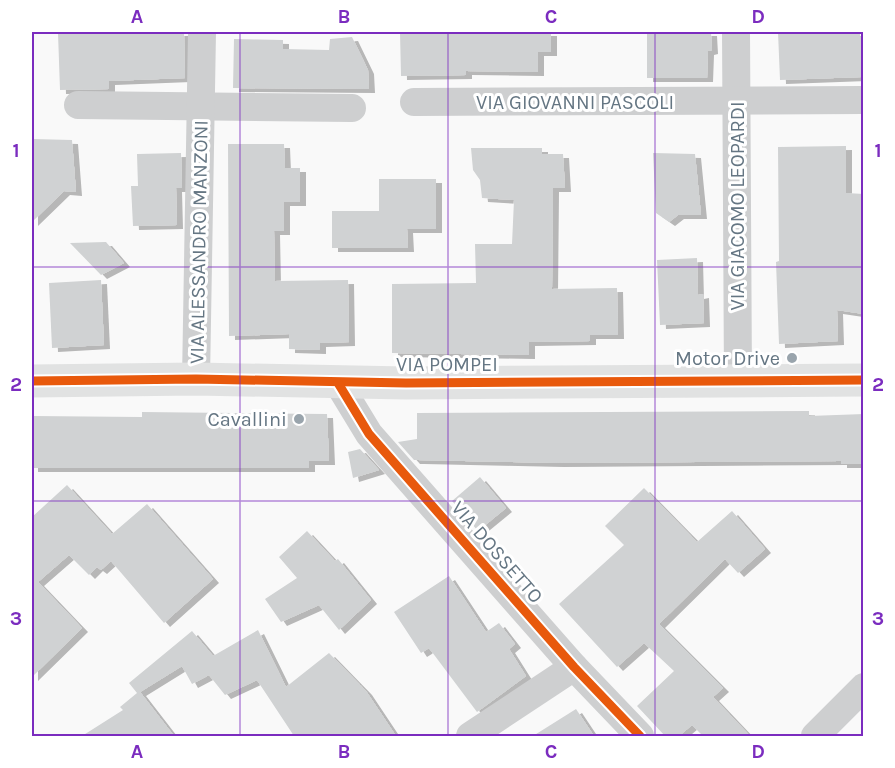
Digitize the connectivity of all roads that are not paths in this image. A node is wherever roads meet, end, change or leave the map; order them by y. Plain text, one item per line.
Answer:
1 (202, 32) edge
2 (736, 32) edge
3 (864, 100) edge
4 (736, 101) junction
5 (414, 102) dead end
6 (78, 105) dead end
7 (201, 105) junction
8 (352, 108) dead end
9 (196, 379) junction
10 (864, 380) edge
11 (32, 381) edge
12 (738, 381) junction
13 (338, 383) junction
14 (574, 667) junction
15 (864, 687) edge
16 (470, 736) edge
17 (640, 736) edge
18 (815, 736) edge

1 - 7 street, VIA ALESSANDRO MANZONI
2 - 4 street, VIA GIACOMO LEOPARDI
3 - 4 street, VIA GIOVANNI PASCOLI
4 - 5 street, VIA GIOVANNI PASCOLI
4 - 12 street, VIA GIACOMO LEOPARDI
6 - 7 street, VIA ALESSANDRO MANZONI
7 - 8 street, VIA ALESSANDRO MANZONI
7 - 9 street, VIA ALESSANDRO MANZONI
9 - 11 street, VIA POMPEI
9 - 13 street, VIA POMPEI
10 - 12 street, VIA POMPEI
12 - 13 street, VIA POMPEI
13 - 14 street, VIA DOSSETTO
14 - 16 street
14 - 17 street, VIA DOSSETTO
15 - 18 street

